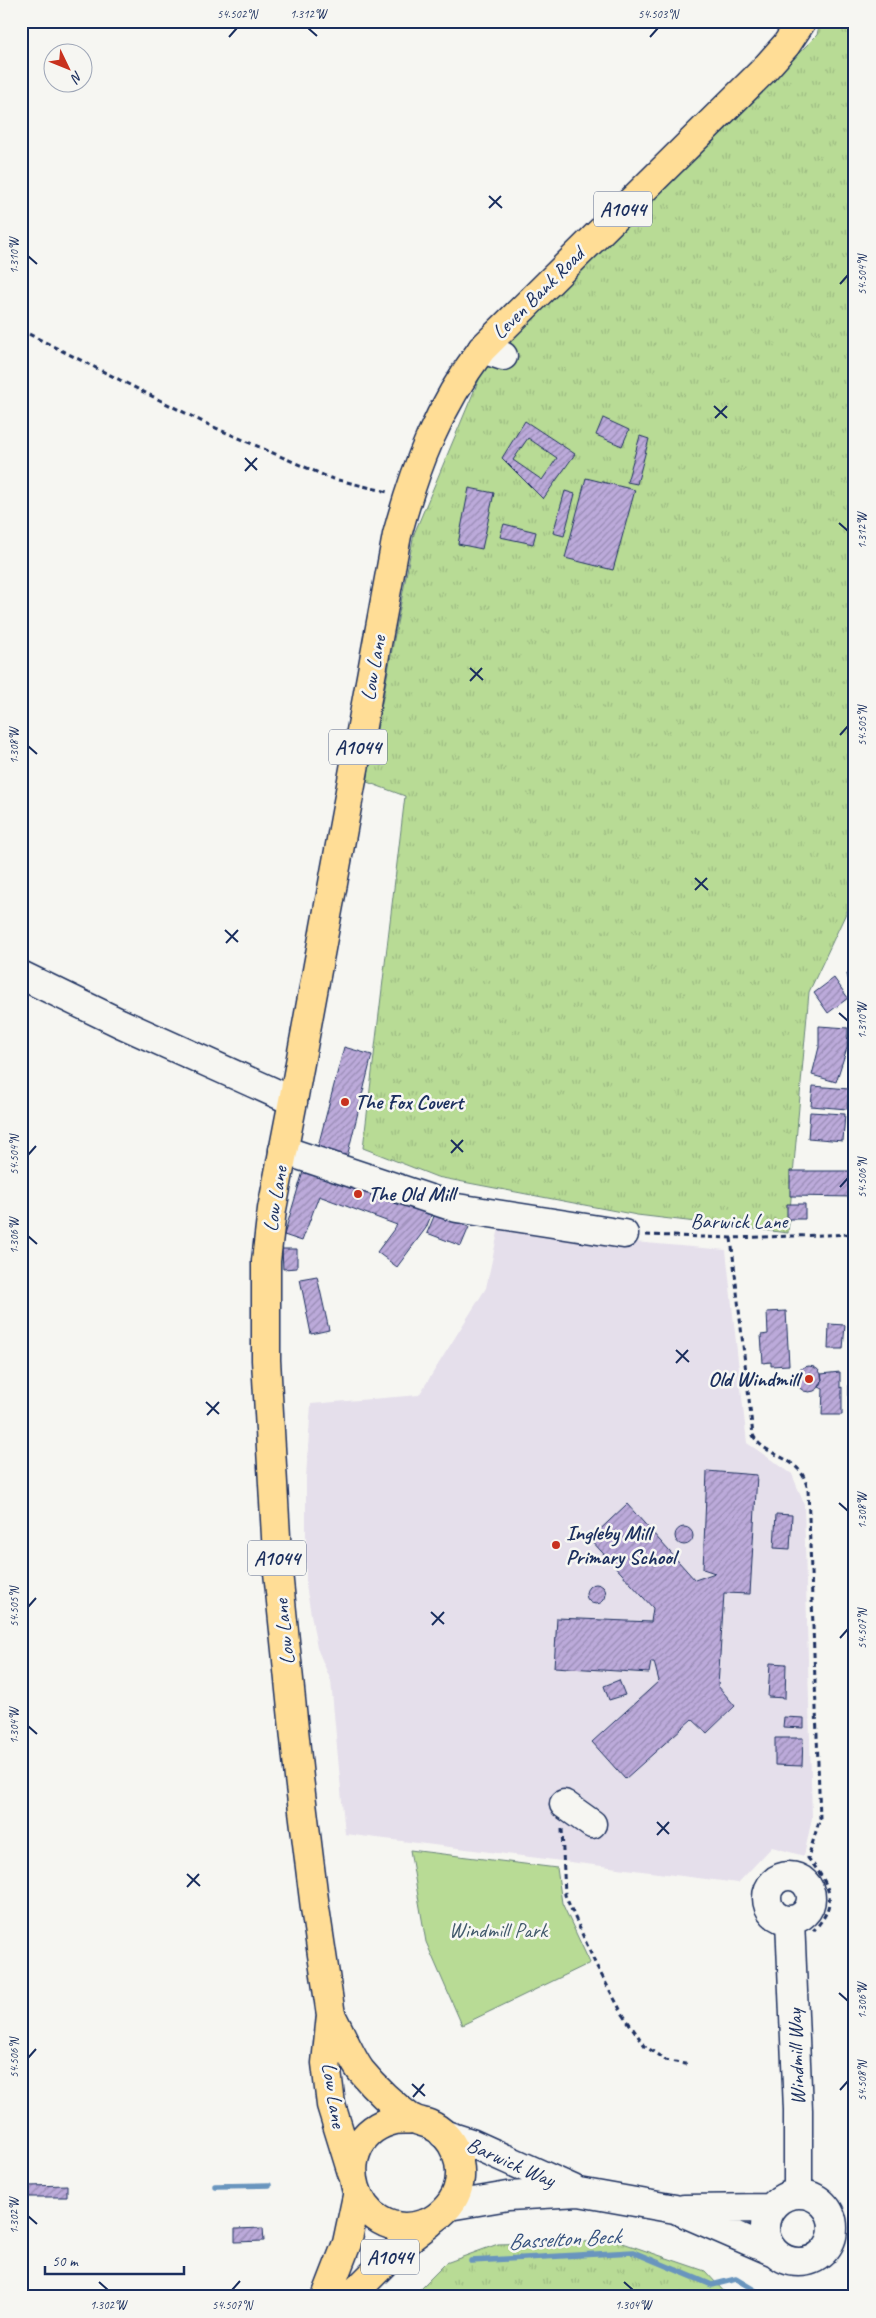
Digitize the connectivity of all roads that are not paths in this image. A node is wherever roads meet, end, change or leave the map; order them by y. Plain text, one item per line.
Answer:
1 (802, 21) edge
2 (448, 399) joint
3 (21, 975) edge
4 (293, 1101) junction
5 (283, 1150) junction
6 (624, 1234) road end
7 (564, 1804) road end
8 (592, 1824) dead end
9 (798, 1930) road end
10 (331, 2014) junction
11 (414, 2120) junction
12 (443, 2134) junction
13 (355, 2184) junction
14 (579, 2192) junction
15 (798, 2193) junction
16 (771, 2208) junction
17 (675, 2209) junction
18 (441, 2213) junction
19 (844, 2233) edge
20 (774, 2252) junction
21 (326, 2297) edge
22 (350, 2297) edge

1 - 2 main road, Leven Bank Road / A1044
2 - 4 main road, Low Lane / A1044
3 - 4 street
4 - 5 main road, Low Lane / A1044
5 - 6 street
5 - 10 main road, Low Lane / A1044
7 - 8 street
9 - 15 street, Windmill Way
10 - 11 main road, Low Lane / A1044
10 - 13 main road, Low Lane / A1044
11 - 12 main road
11 - 13 main road
12 - 14 street, Barwick Way
12 - 18 main road
13 - 18 main road
13 - 21 main road, Low Lane / A1044
14 - 17 street, Barwick Way
14 - 18 street, Barwick Way
15 - 16 street
15 - 19 street
16 - 17 street, Barwick Way
16 - 20 street
17 - 20 street, Barwick Way
18 - 22 main road, A1044
19 - 20 street

